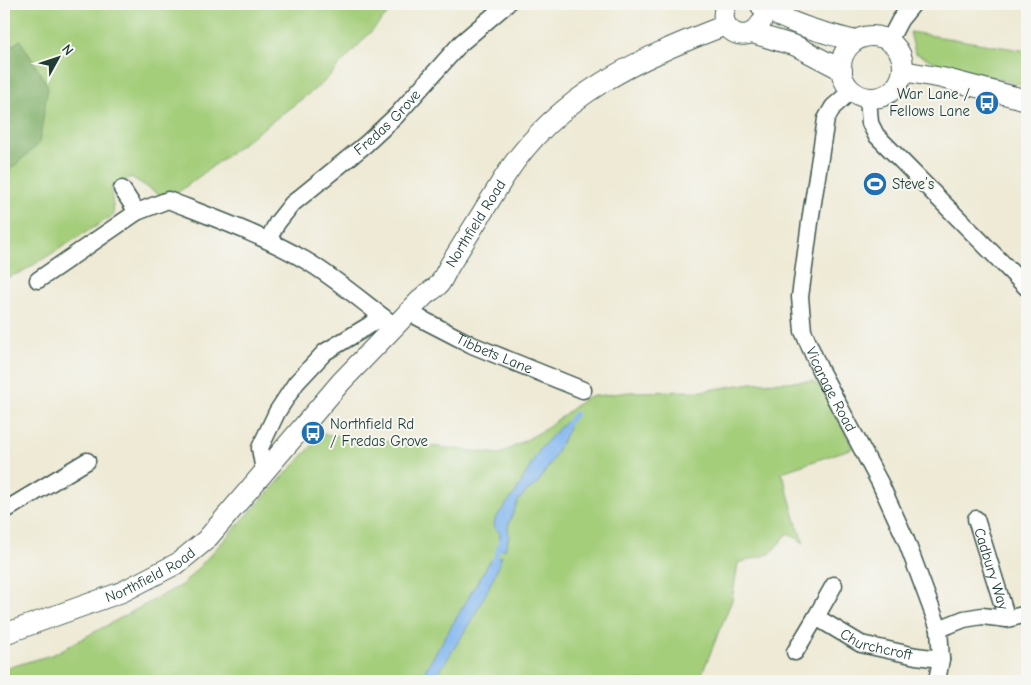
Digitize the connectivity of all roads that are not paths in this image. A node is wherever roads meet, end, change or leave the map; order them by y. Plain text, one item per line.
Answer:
1 (507, 4) edge
2 (727, 4) edge
3 (913, 4) edge
4 (760, 5) edge
5 (726, 25) junction
6 (752, 33) junction
7 (855, 41) junction
8 (889, 41) junction
9 (842, 70) junction
10 (903, 71) junction
11 (860, 94) junction
12 (1027, 100) edge
13 (122, 189) dead end
14 (137, 212) junction
15 (268, 240) junction
16 (38, 280) dead end
17 (1027, 288) edge
18 (395, 318) junction
19 (583, 390) dead end
20 (86, 461) dead end
21 (264, 471) junction
22 (4, 511) edge
23 (976, 519) dead end
24 (834, 584) dead end
25 (1027, 614) edge
26 (816, 617) junction
27 (1007, 620) junction
28 (939, 629) junction
29 (4, 634) edge
30 (795, 652) dead end
31 (941, 659) junction
32 (937, 681) edge

1 - 15 street, Fredas Grove
2 - 5 street
3 - 8 street
4 - 6 street
4 - 7 street
5 - 6 street
5 - 18 street, Northfield Road
6 - 9 street
7 - 8 street
7 - 9 street
8 - 10 street
9 - 11 street
10 - 11 street
10 - 12 street
11 - 17 street
11 - 28 street, Vicarage Road
13 - 14 street
14 - 15 street
14 - 16 street
15 - 18 street
18 - 19 street, Tibbets Lane
18 - 21 street, Northfield Road
18 - 21 street, Northfield Road
20 - 22 street
21 - 29 street, Northfield Road
23 - 27 street, Cadbury Way
24 - 26 street
25 - 27 street, Cadbury Way
26 - 30 street
26 - 31 street, Churchcroft
27 - 28 street, Cadbury Way
28 - 31 street, Vicarage Road
31 - 32 street, Vicarage Road

